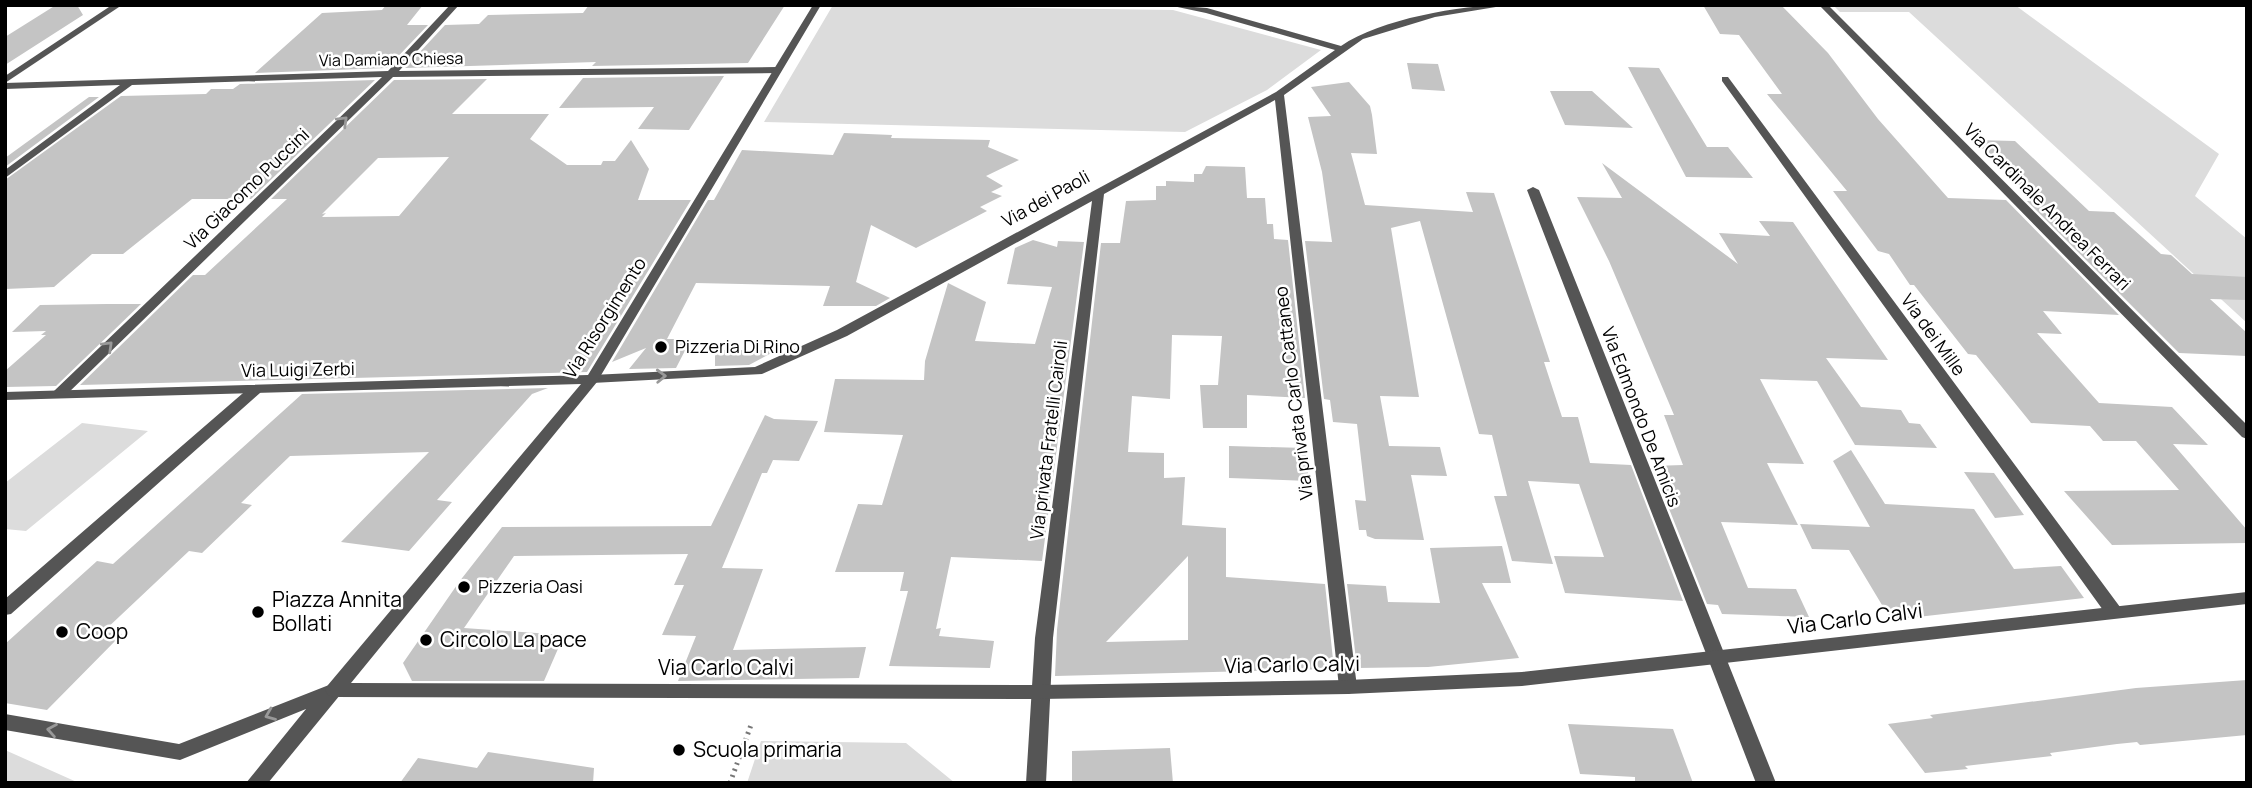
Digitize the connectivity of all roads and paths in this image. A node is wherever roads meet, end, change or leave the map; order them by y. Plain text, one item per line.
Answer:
1 (118, 5) edge
2 (455, 5) edge
3 (817, 5) edge
4 (1172, 5) edge
5 (1216, 5) edge
6 (1426, 5) edge
7 (1504, 5) edge
8 (1823, 5) edge
9 (1207, 11) junction
10 (1434, 15) junction
11 (1341, 49) junction
12 (777, 70) junction
13 (392, 74) junction
14 (5, 79) edge
15 (1725, 79) dead end
16 (129, 83) junction
17 (5, 86) edge
18 (1279, 94) junction
19 (5, 175) edge
20 (1533, 190) dead end
21 (1099, 192) junction
22 (593, 379) junction
23 (255, 390) junction
24 (59, 394) junction
25 (5, 396) edge
26 (2247, 434) edge
27 (2247, 598) edge
28 (5, 609) edge
29 (2113, 612) junction
30 (1716, 657) junction
31 (1348, 687) junction
32 (334, 690) junction
33 (1040, 692) junction
34 (5, 722) edge
35 (751, 724) dead end
36 (256, 783) edge
37 (730, 783) edge
38 (1036, 783) edge
39 (1766, 783) edge

1 - 14 street
2 - 13 street, Via Giacomo Puccini
3 - 12 street, Via Risorgimento
4 - 9 street
5 - 9 street
6 - 10 street
7 - 10 street, Via dei Paoli
8 - 26 street, Via Cardinale Andrea Ferrari
9 - 11 street
10 - 11 street, Via dei Paoli
11 - 18 street, Via dei Paoli
12 - 13 street, Via Damiano Chiesa
12 - 22 street, Via Risorgimento
13 - 16 street, Via Damiano Chiesa
24 -> 13 street, Via Giacomo Puccini
15 - 29 street, Via dei Mille
16 - 17 street, Via Damiano Chiesa
16 - 19 street
18 - 21 street, Via dei Paoli
18 - 31 street, Via privata Carlo Cattaneo
20 - 30 street, Via Edmondo De Amicis
22 -> 21 street, Via dei Paoli
21 - 33 street, Via privata Fratelli Cairoli
22 - 23 street, Via Luigi Zerbi
22 - 32 street, Via Risorgimento
23 - 24 street, Via Luigi Zerbi
23 - 28 street
24 - 25 street, Via Luigi Zerbi
27 - 29 street, Via Carlo Calvi
29 - 30 street, Via Carlo Calvi
30 - 31 street, Via Carlo Calvi
30 - 39 street, Via Edmondo De Amicis
31 - 33 street, Via Carlo Calvi
32 - 33 street, Via Carlo Calvi
32 -> 34 street
32 - 36 street, Via Risorgimento
33 - 38 street, Via privata Fratelli Cairoli
35 - 37 path

